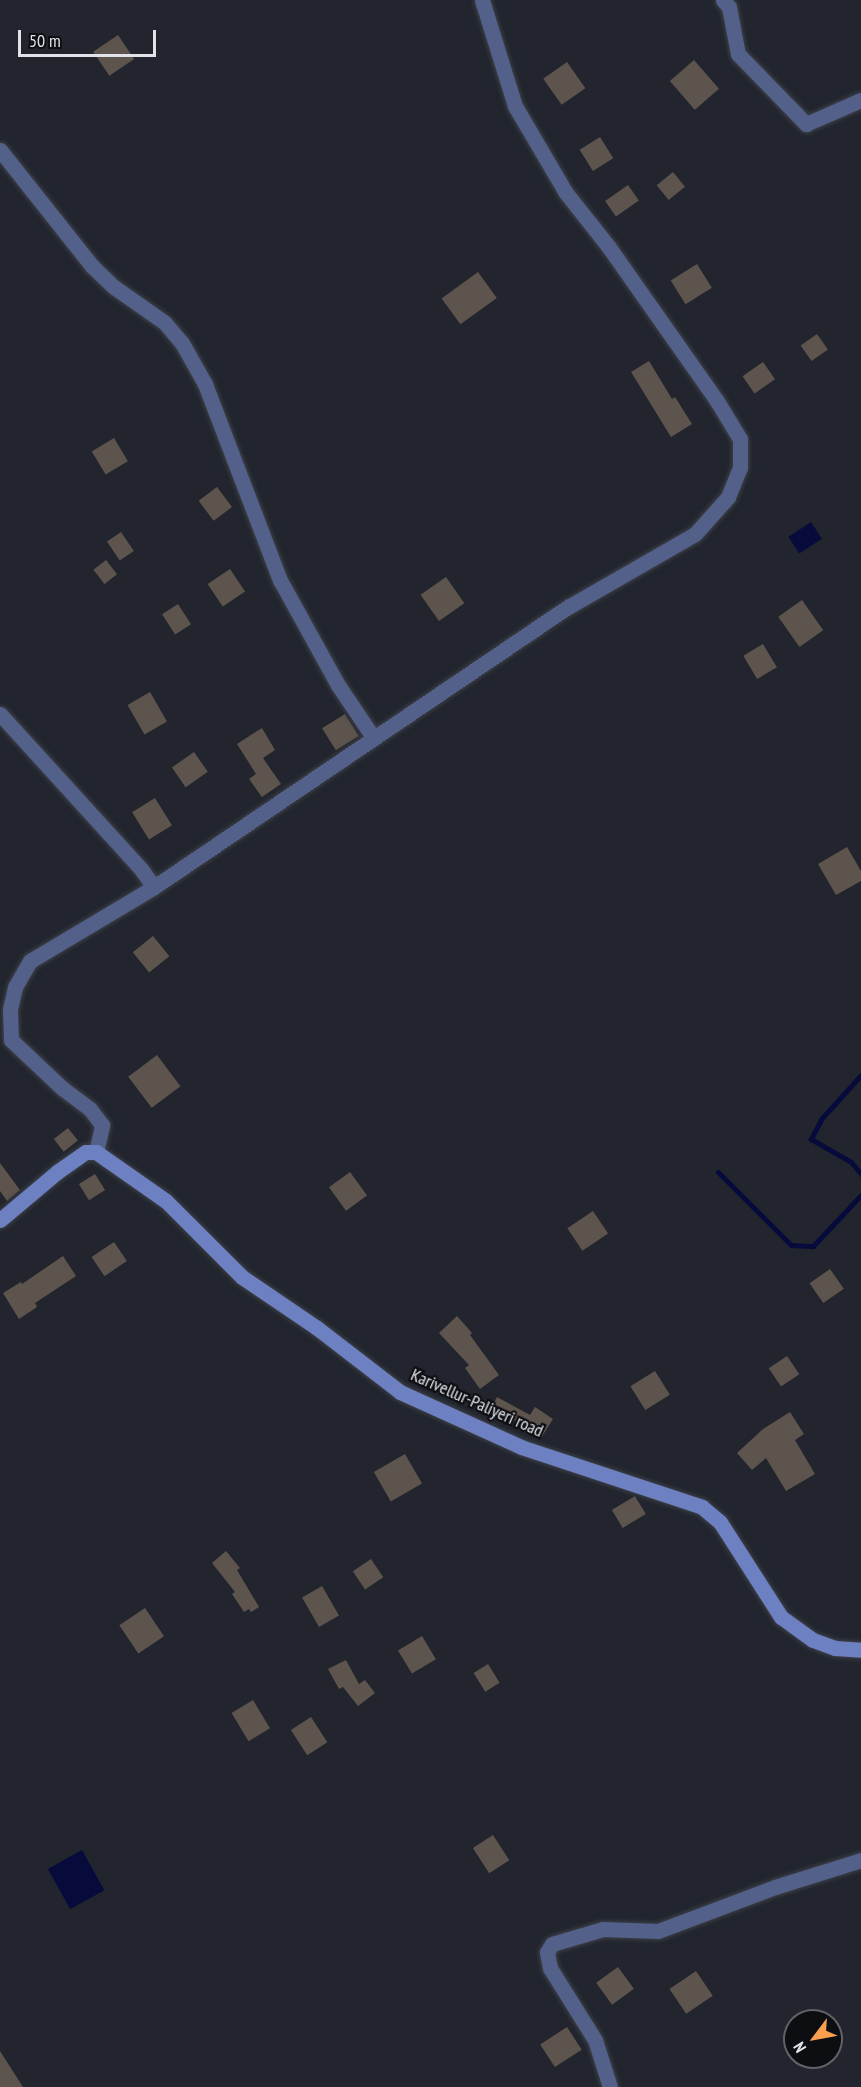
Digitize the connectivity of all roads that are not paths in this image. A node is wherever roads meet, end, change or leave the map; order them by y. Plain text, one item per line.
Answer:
1 (482, 0) edge
2 (723, 0) edge
3 (861, 100) edge
4 (0, 150) edge
5 (0, 714) edge
6 (373, 737) junction
7 (153, 887) junction
8 (96, 1152) junction
9 (0, 1220) edge
10 (861, 1650) edge
11 (861, 1860) edge
12 (610, 2087) edge

1 - 6 street
2 - 3 street
4 - 6 street
5 - 7 street
6 - 7 street
7 - 8 street
8 - 9 main road
8 - 10 main road, Karivellur-Paliyeri road
11 - 12 street

